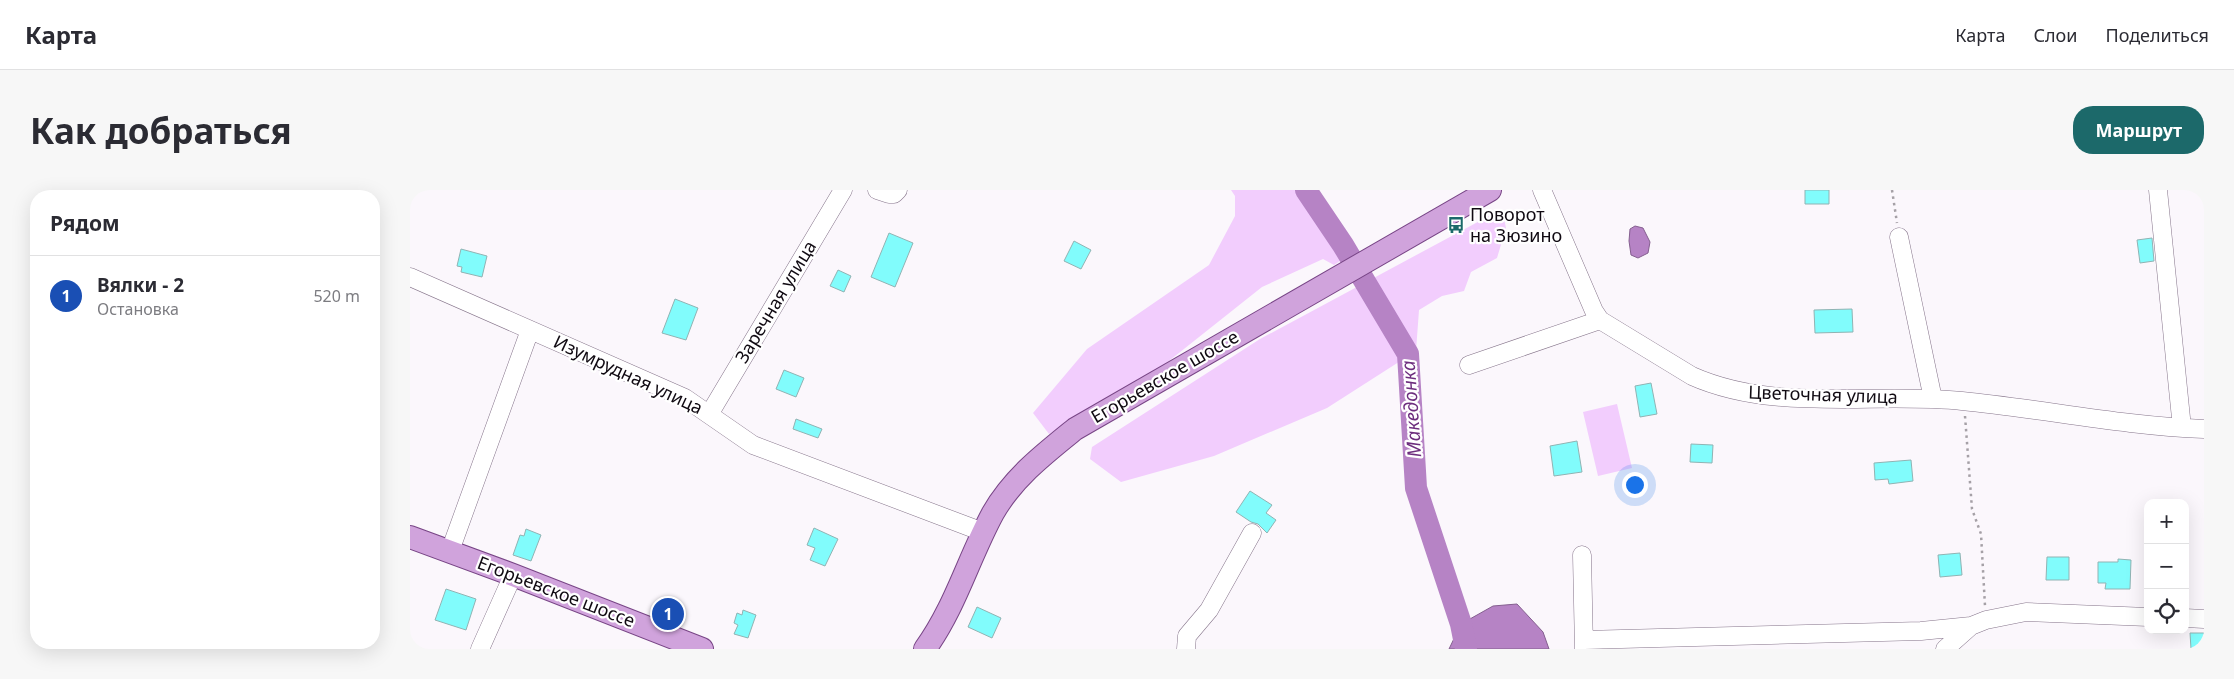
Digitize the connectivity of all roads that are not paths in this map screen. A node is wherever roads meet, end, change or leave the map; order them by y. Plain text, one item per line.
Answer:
1 (843, 190) edge
2 (877, 190) edge
3 (898, 190) edge
4 (1490, 190) edge
5 (1542, 190) edge
6 (2158, 190) edge
7 (1899, 237) road end
8 (410, 277) edge
9 (1600, 320) junction
10 (530, 330) junction
11 (1469, 365) dead end
12 (1934, 399) junction
13 (710, 413) junction
14 (2182, 428) junction
15 (2204, 429) edge
16 (983, 532) junction
17 (1252, 533) dead end
18 (410, 537) edge
19 (450, 551) junction
20 (1582, 554) dead end
21 (513, 574) junction
22 (2144, 617) edge
23 (2189, 618) edge
24 (2204, 619) edge
25 (1978, 623) junction
26 (1584, 645) edge
27 (480, 649) edge
28 (702, 649) edge
29 (926, 649) edge
30 (1186, 649) edge
31 (1945, 649) edge

1 - 13 street, Заречная улица
2 - 3 street
4 - 16 main road, Егорьевское шоссе
5 - 9 street
6 - 14 street
7 - 12 street
8 - 10 street, Изумрудная улица
9 - 11 street
9 - 12 street, Цветочная улица
10 - 13 street, Изумрудная улица
10 - 19 street
12 - 14 street, Цветочная улица
13 - 16 street, Изумрудная улица
14 - 15 street, Цветочная улица
16 - 29 main road, Егорьевское шоссе
17 - 30 street
18 - 19 main road, Егорьевское шоссе
19 - 21 main road, Егорьевское шоссе
20 - 26 street
21 - 27 street
21 - 28 main road, Егорьевское шоссе
22 - 25 street
23 - 24 street
25 - 26 street
25 - 31 street

